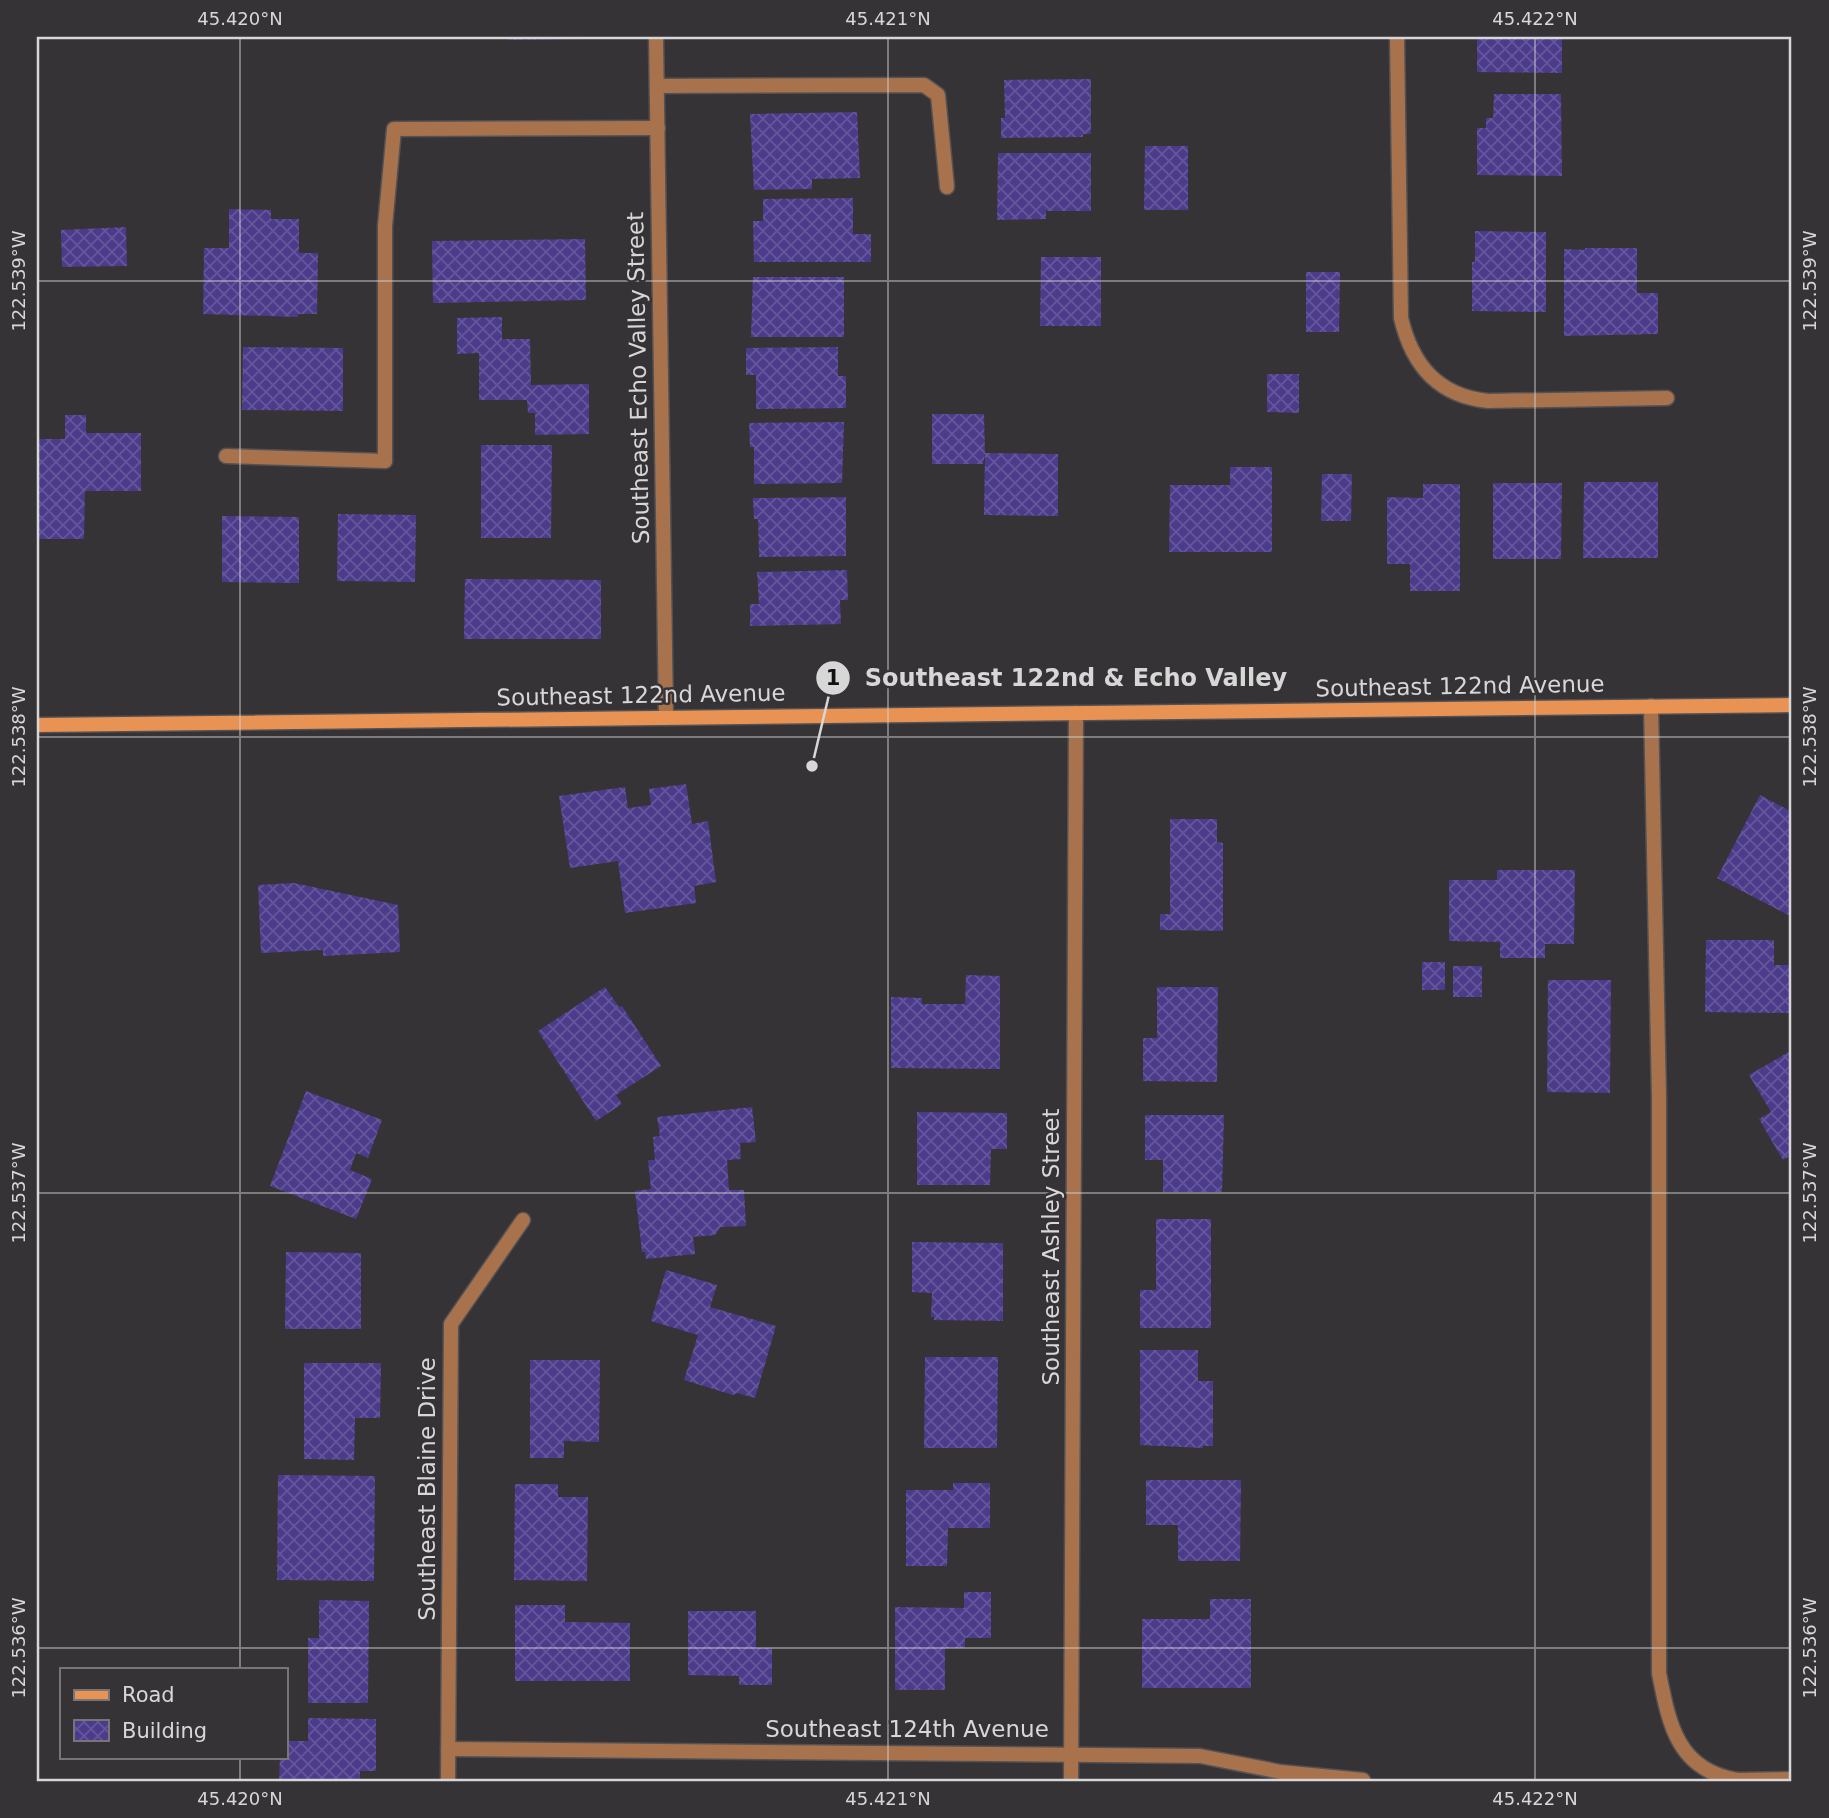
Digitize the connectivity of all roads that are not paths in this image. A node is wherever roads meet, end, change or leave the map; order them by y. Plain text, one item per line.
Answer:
1 (656, 37) edge
2 (1397, 37) edge
3 (657, 86) junction
4 (658, 128) junction
5 (947, 187) dead end
6 (1667, 398) dead end
7 (226, 456) dead end
8 (1792, 705) edge
9 (1651, 706) junction
10 (1076, 713) junction
11 (666, 718) junction
12 (37, 725) edge
13 (523, 1220) dead end
14 (448, 1749) junction
15 (1071, 1753) junction
16 (1792, 1779) edge
17 (1363, 1780) edge
18 (1737, 1780) edge
19 (448, 1781) edge
20 (1071, 1781) edge

1 - 3 street, Southeast Echo Valley Street
2 - 6 street
3 - 4 street, Southeast Echo Valley Street
3 - 5 street
4 - 7 street
4 - 11 street, Southeast Echo Valley Street
8 - 9 main road, Southeast 122nd Avenue
9 - 10 main road, Southeast 122nd Avenue
9 - 18 street
10 - 11 main road, Southeast 122nd Avenue
10 - 15 street, Southeast Ashley Street
11 - 12 main road, Southeast 122nd Avenue
13 - 14 street, Southeast Blaine Drive
14 - 15 street, Southeast 124th Avenue
14 - 19 street, Southeast Blaine Drive
15 - 17 street, Southeast 124th Avenue
15 - 20 street, Southeast Ashley Street
16 - 18 street

